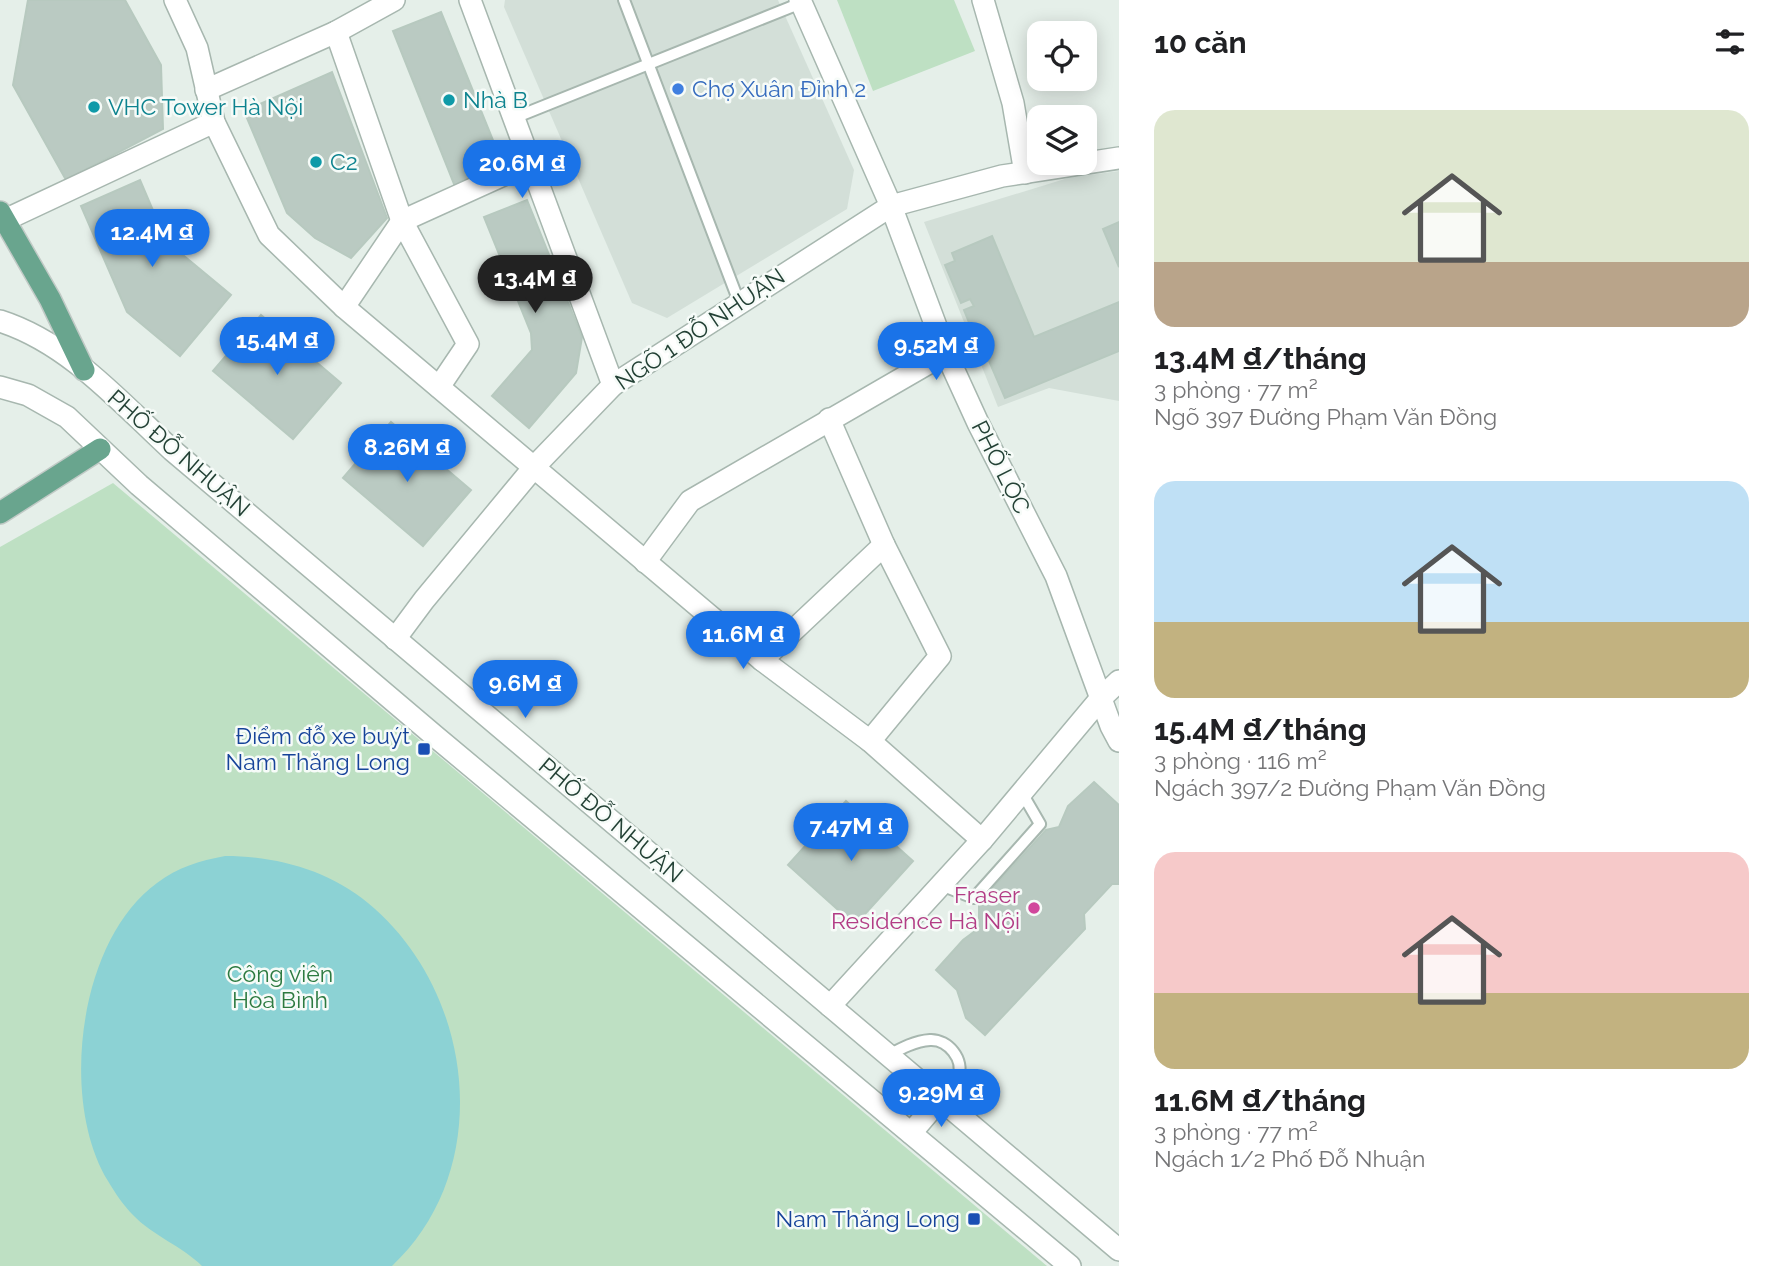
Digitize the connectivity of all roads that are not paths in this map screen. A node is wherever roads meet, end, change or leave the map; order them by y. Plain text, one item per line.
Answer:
1 (175, 0) edge
2 (394, 0) edge
3 (470, 0) edge
4 (624, 0) edge
5 (983, 0) edge
6 (801, 2) edge
7 (336, 32) junction
8 (647, 65) junction
9 (206, 90) junction
10 (514, 118) junction
11 (214, 122) junction
12 (1119, 158) edge
13 (530, 163) junction
14 (1025, 173) junction
15 (891, 206) junction
16 (2, 216) edge
17 (402, 221) junction
18 (739, 302) junction
19 (344, 307) junction
20 (0, 321) edge
21 (946, 353) junction
22 (84, 370) junction
23 (613, 385) junction
24 (0, 387) edge
25 (439, 387) junction
26 (829, 419) junction
27 (100, 449) junction
28 (535, 466) junction
29 (0, 513) edge
30 (884, 545) junction
31 (645, 562) junction
32 (396, 639) junction
33 (762, 660) junction
34 (1119, 681) edge
35 (1101, 698) junction
36 (870, 741) junction
37 (1119, 741) edge
38 (1022, 793) junction
39 (982, 840) junction
40 (941, 885) junction
41 (830, 1006) junction
42 (889, 1055) junction
43 (940, 1099) junction
44 (911, 1133) junction
45 (1119, 1250) edge
46 (1070, 1266) edge

1 - 9 street
2 - 7 street
3 - 10 street
4 - 8 lane
5 - 14 street
6 - 8 lane
6 - 15 street, PHỐ LỘC
7 - 9 street
7 - 17 street
8 - 10 lane
8 - 18 lane
9 - 11 street
10 - 13 street
11 - 16 street
11 - 19 street
12 - 14 street, NGÕ 1 ĐỖ NHUẬN
13 - 17 street
13 - 23 street
14 - 15 street, NGÕ 1 ĐỖ NHUẬN
15 - 18 street, NGÕ 1 ĐỖ NHUẬN
15 - 21 street, PHỐ LỘC
16 - 22 main road
17 - 19 street
17 - 25 street
18 - 23 street, NGÕ 1 ĐỖ NHUẬN
19 - 25 street
20 - 22 street, PHỐ ĐỖ NHUẬN
21 - 26 street
21 - 35 street, PHỐ LỘC
22 - 32 street, PHỐ ĐỖ NHUẬN
23 - 28 street, NGÕ 1 ĐỖ NHUẬN
24 - 27 street, PHỐ ĐỖ NHUẬN
25 - 28 street
26 - 30 street
26 - 31 street
27 - 29 main road
27 - 44 street, PHỐ ĐỖ NHUẬN
28 - 31 street
28 - 32 street, NGÕ 1 ĐỖ NHUẬN
30 - 33 street
30 - 36 street
31 - 33 street
32 - 41 street, PHỐ ĐỖ NHUẬN
33 - 36 street
34 - 35 street
35 - 37 street, PHỐ LỘC
35 - 38 street
36 - 39 street
38 - 39 street
38 - 40 lane
39 - 40 street
40 - 41 street
41 - 42 street, PHỐ ĐỖ NHUẬN
42 - 43 street, PHỐ ĐỖ NHUẬN
42 - 43 lane
43 - 44 street
43 - 45 street, PHỐ ĐỖ NHUẬN
44 - 46 street, PHỐ ĐỖ NHUẬN

